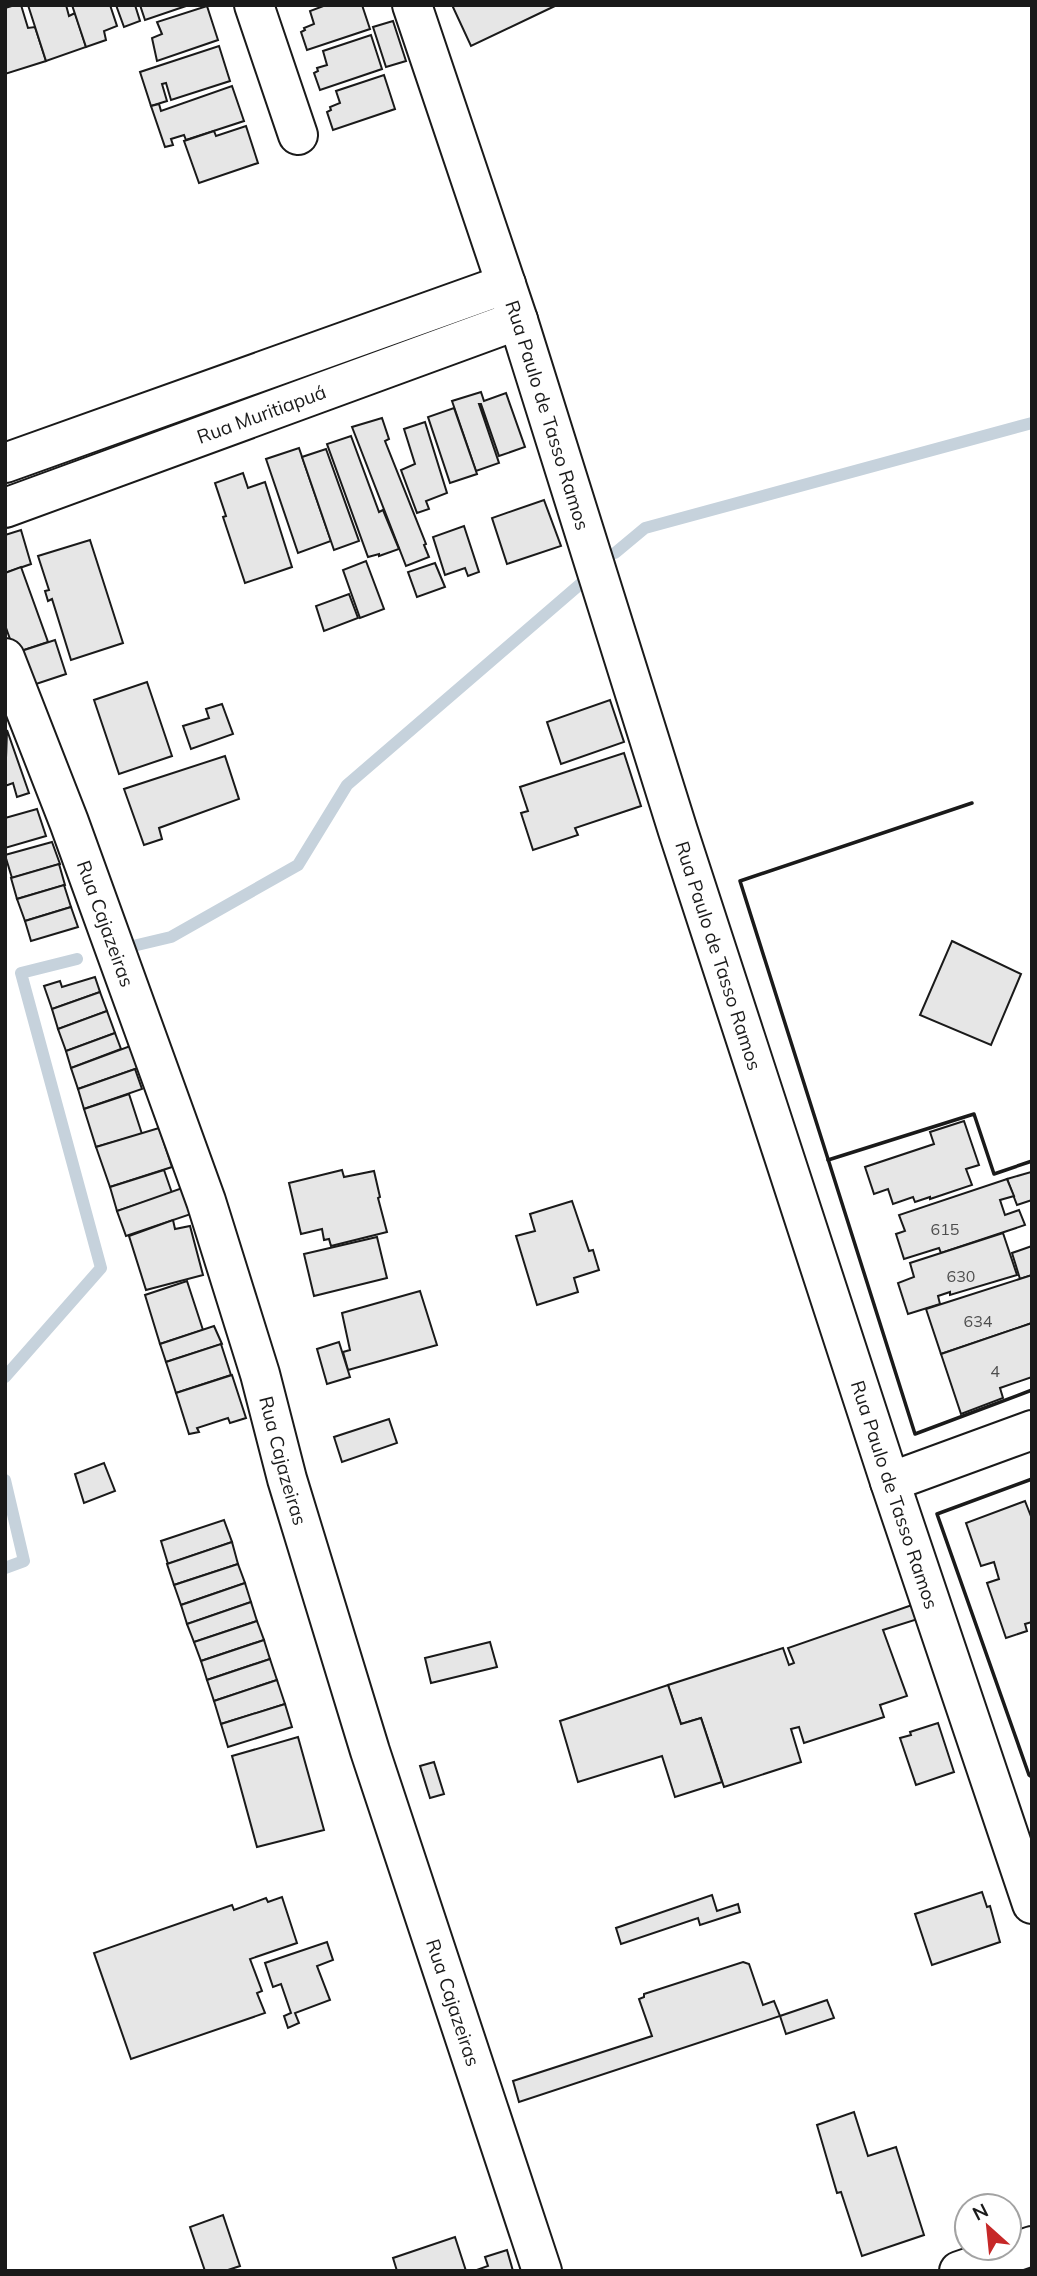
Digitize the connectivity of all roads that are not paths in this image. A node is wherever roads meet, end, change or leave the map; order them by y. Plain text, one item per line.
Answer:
1 (254, 5) edge
2 (412, 5) edge
3 (298, 135) dead end
4 (506, 284) junction
5 (518, 320) junction
6 (5, 463) edge
7 (5, 508) edge
8 (5, 658) edge
9 (1032, 1430) edge
10 (890, 1482) junction
11 (1020, 1835) edge
12 (1032, 1905) edge
13 (1032, 2246) edge
14 (542, 2271) edge
15 (959, 2271) edge

1 - 3 street
2 - 4 street, Rua Paulo de Tasso Ramos
4 - 5 street, Rua Paulo de Tasso Ramos
4 - 6 street, Rua Muritiapuá
5 - 7 street, Rua Muritiapuá
5 - 10 street, Rua Paulo de Tasso Ramos
8 - 14 street, Rua Cajazeiras
9 - 10 street
10 - 11 street, Rua Paulo de Tasso Ramos
11 - 12 street, Rua Paulo de Tasso Ramos
13 - 15 street

